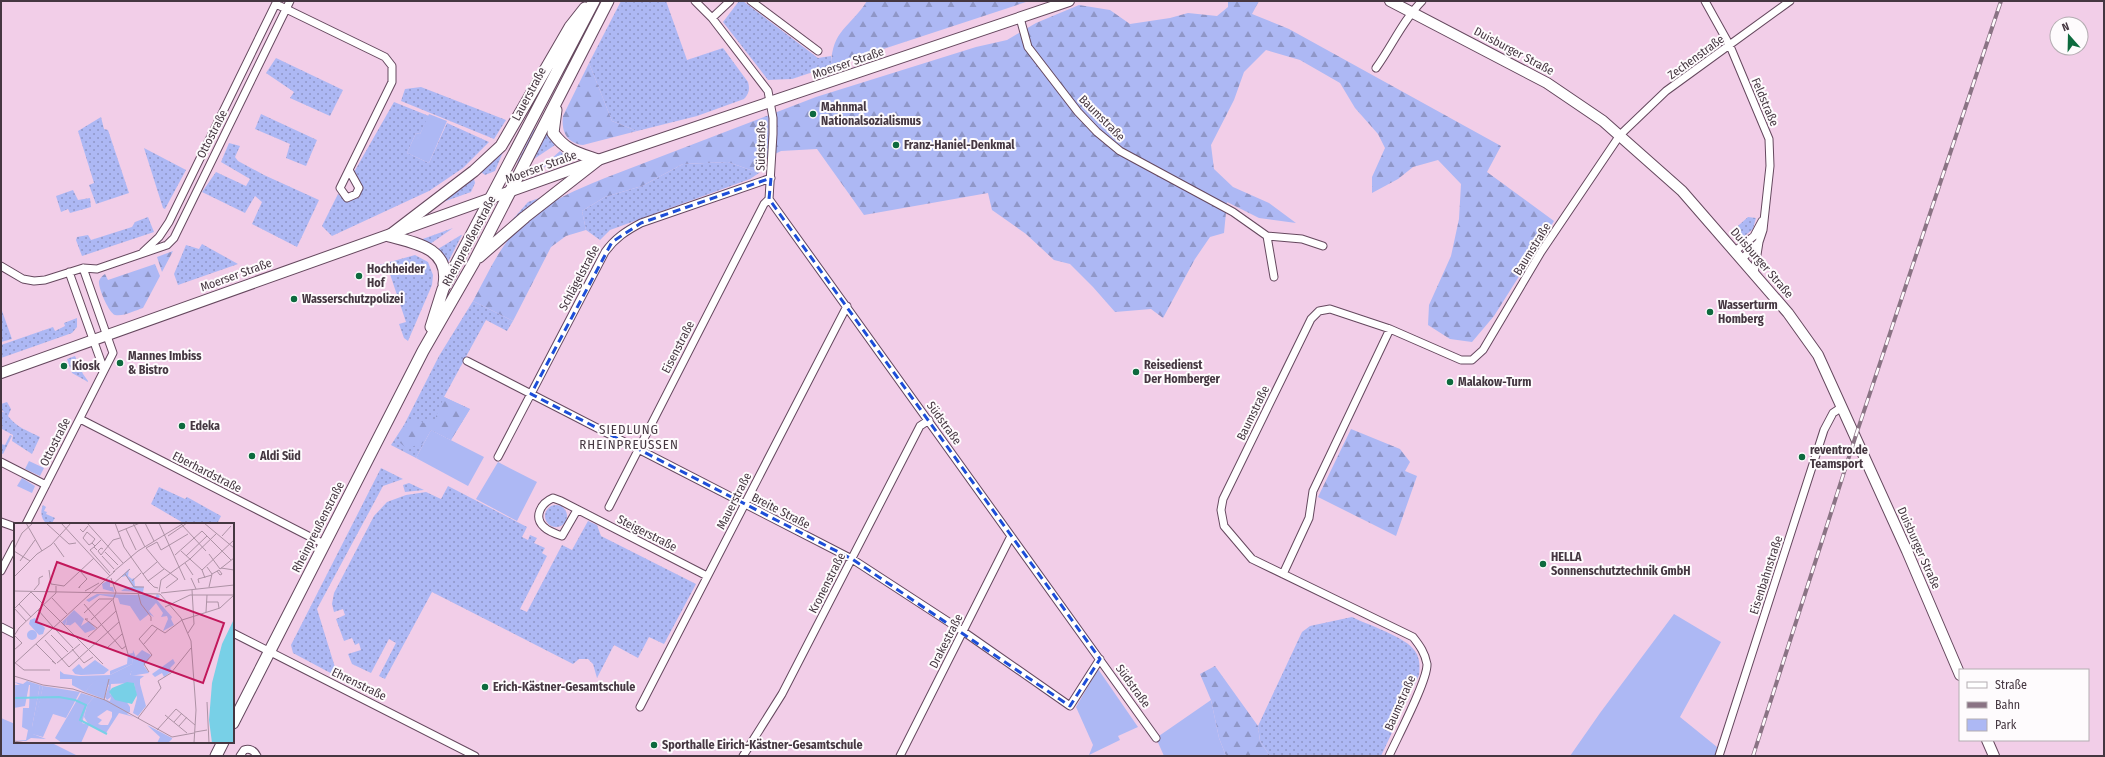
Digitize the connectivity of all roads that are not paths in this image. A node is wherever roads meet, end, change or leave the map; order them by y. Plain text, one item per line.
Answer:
1 (290, 1) edge
2 (590, 1) edge
3 (594, 1) edge
4 (608, 1) edge
5 (695, 1) edge
6 (730, 1) edge
7 (751, 1) edge
8 (1069, 1) edge
9 (1390, 1) edge
10 (1422, 1) edge
11 (1705, 1) edge
12 (1790, 1) edge
13 (277, 2) edge
14 (286, 9) junction
15 (1410, 13) junction
16 (712, 18) junction
17 (1020, 18) junction
18 (1730, 46) junction
19 (818, 51) dead end
20 (1376, 68) dead end
21 (560, 92) junction
22 (771, 103) junction
23 (1620, 135) junction
24 (598, 160) junction
25 (349, 170) dead end
26 (771, 178) junction
27 (510, 193) junction
28 (769, 199) junction
29 (488, 200) junction
30 (1763, 219) junction
31 (389, 236) junction
32 (1267, 236) junction
33 (1759, 242) junction
34 (1323, 246) dead end
35 (1734, 251) junction
36 (143, 252) junction
37 (1742, 259) junction
38 (474, 262) junction
39 (1, 266) edge
40 (83, 268) junction
41 (69, 272) junction
42 (1754, 274) junction
43 (1274, 277) dead end
44 (443, 289) junction
45 (847, 306) junction
46 (1390, 329) junction
47 (107, 335) junction
48 (94, 340) junction
49 (427, 344) junction
50 (467, 362) dead end
51 (104, 370) junction
52 (1, 372) edge
53 (531, 394) junction
54 (1842, 407) junction
55 (80, 418) junction
56 (928, 420) junction
57 (637, 449) junction
58 (498, 457) dead end
59 (1, 462) edge
60 (46, 485) junction
61 (744, 505) junction
62 (609, 507) dead end
63 (577, 510) junction
64 (1, 522) edge
65 (27, 523) edge
66 (14, 527) edge
67 (1011, 536) junction
68 (324, 544) junction
69 (14, 546) edge
70 (852, 559) junction
71 (1, 570) edge
72 (1284, 574) junction
73 (707, 576) junction
74 (1, 626) edge
75 (964, 632) junction
76 (14, 633) edge
77 (234, 634) edge
78 (269, 652) junction
79 (1100, 659) junction
80 (1959, 673) edge
81 (640, 707) dead end
82 (234, 721) edge
83 (1156, 738) dead end
84 (1988, 741) edge
85 (221, 743) edge
86 (216, 756) edge
87 (240, 756) edge
88 (257, 756) edge
89 (475, 756) edge
90 (743, 756) edge
91 (900, 756) edge
92 (1389, 756) edge
93 (1719, 756) edge
94 (1994, 756) edge

1 - 14 street, Ottostraße
2 - 31 main road
3 - 29 main road, Lauerstraße
4 - 21 main road
5 - 16 street, Südstraße
6 - 16 street
7 - 19 street
8 - 17 main road, Moerser Straße
9 - 15 main road, Duisburger Straße
10 - 15 street
11 - 18 street, Feldstraße
12 - 18 street, Zechenstraße
13 - 14 street, Ottostraße
13 - 36 street, Ottostraße
14 - 25 street, Ottostraße
14 - 36 street, Ottostraße
15 - 20 street
15 - 23 main road, Duisburger Straße
16 - 22 street, Südstraße
17 - 22 main road, Moerser Straße
17 - 32 street, Baumstraße
18 - 23 street, Zechenstraße
18 - 30 street, Feldstraße
21 - 24 main road
21 - 27 main road
22 - 24 main road, Moerser Straße
22 - 26 street, Südstraße
23 - 35 main road, Duisburger Straße
23 - 46 street, Baumstraße
24 - 27 main road, Moerser Straße
24 - 38 main road
26 - 28 street, Südstraße
26 - 53 street, Schlägelstraße
27 - 29 main road, Moerser Straße
27 - 38 main road, Rheinpreußenstraße
28 - 45 street, Südstraße
28 - 57 street, Eisenstraße
29 - 31 main road, Moerser Straße
29 - 44 main road, Rheinpreußenstraße
30 - 33 street, Feldstraße
30 - 35 street, Feldstraße
31 - 44 main road
31 - 47 main road, Moerser Straße
32 - 34 street
32 - 43 street
33 - 37 street
33 - 42 street, Feldstraße
35 - 37 main road, Duisburger Straße
36 - 40 street, Ottostraße
37 - 42 main road, Duisburger Straße
38 - 49 main road, Rheinpreußenstraße
39 - 41 street, Ottostraße
40 - 41 street, Ottostraße
40 - 47 street, Ottostraße
41 - 48 street
42 - 54 main road, Duisburger Straße
44 - 49 main road, Rheinpreußenstraße
45 - 56 street, Südstraße
45 - 61 street, Mauerstraße
46 - 72 street
46 - 72 street, Baumstraße
47 - 48 main road, Moerser Straße
47 - 51 street, Ottostraße
48 - 51 street
48 - 52 main road, Moerser Straße
49 - 68 main road, Rheinpreußenstraße
50 - 53 street, Breite Straße
51 - 55 street, Ottostraße
53 - 57 street, Breite Straße
53 - 58 street, Schlägelstraße
54 - 80 main road, Duisburger Straße
54 - 93 street, Eisenbahnstraße
55 - 60 street, Ottostraße
55 - 68 street, Eberhardstraße
56 - 67 street, Südstraße
56 - 70 street, Kronenstraße
57 - 61 street, Breite Straße
57 - 62 street, Eisenstraße
59 - 60 street
60 - 65 street, Ottostraße
61 - 70 street, Breite Straße
61 - 73 street, Mauerstraße
63 - 63 street, Steigerstraße
63 - 73 street, Steigerstraße
64 - 66 street
67 - 75 street, Drakestraße
67 - 79 street, Südstraße
68 - 78 main road, Rheinpreußenstraße
69 - 71 street
70 - 75 street, Breite Straße
70 - 90 street, Kronenstraße
72 - 92 street, Baumstraße
73 - 81 street, Mauerstraße
74 - 76 street
75 - 79 street, Breite Straße
75 - 91 street, Drakestraße
77 - 78 street, Ehrenstraße
78 - 82 main road, Rheinpreußenstraße
78 - 89 street, Ehrenstraße
79 - 83 street, Südstraße
84 - 94 main road
85 - 86 main road
87 - 88 street

